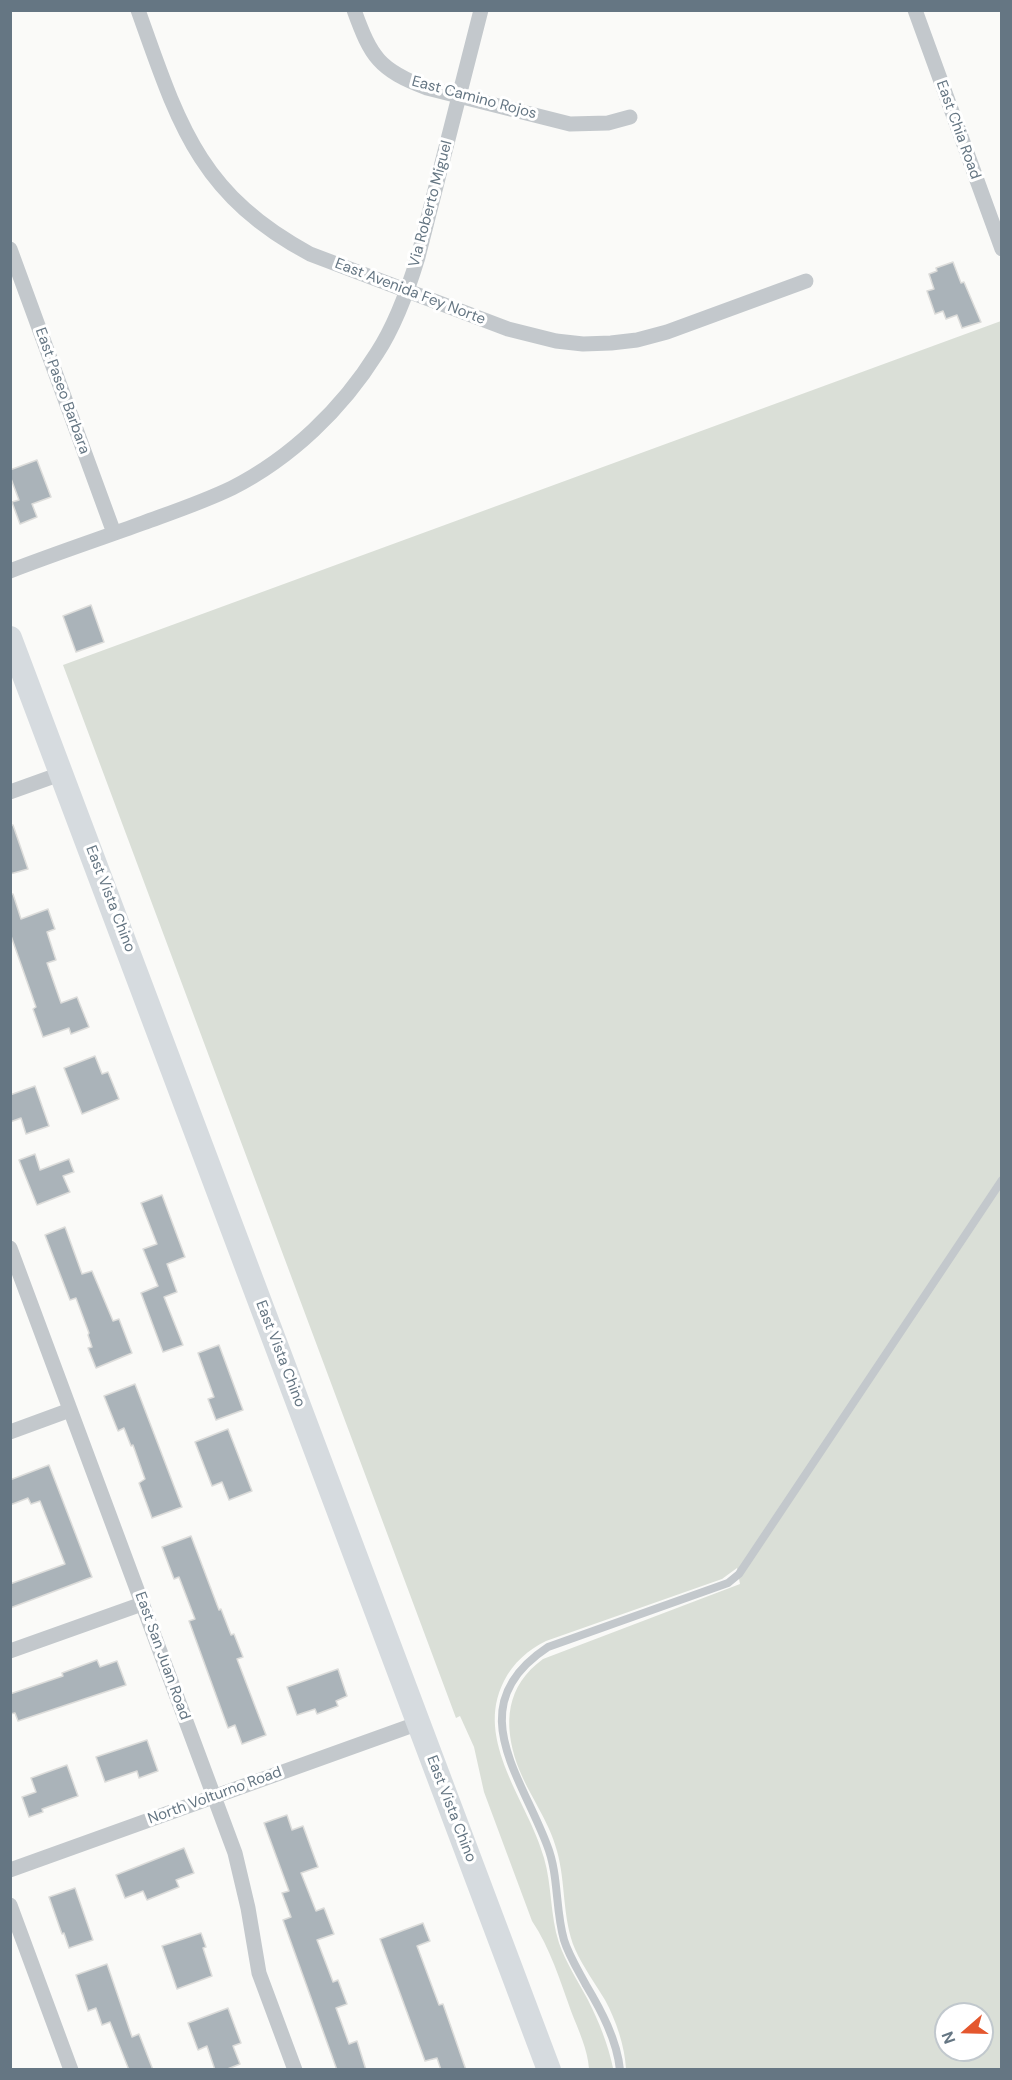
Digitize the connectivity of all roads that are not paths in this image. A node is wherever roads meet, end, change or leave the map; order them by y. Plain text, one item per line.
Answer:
1 (138, 10) edge
2 (354, 10) edge
3 (481, 10) edge
4 (915, 10) edge
5 (459, 96) junction
6 (630, 117) dead end
7 (10, 249) edge
8 (1002, 249) edge
9 (807, 281) dead end
10 (407, 291) junction
11 (114, 533) junction
12 (10, 571) edge
13 (10, 638) edge
14 (63, 773) junction
15 (10, 792) edge
16 (1002, 1180) edge
17 (10, 1248) edge
18 (70, 1410) junction
19 (10, 1432) edge
20 (142, 1604) junction
21 (10, 1651) edge
22 (419, 1723) junction
23 (214, 1797) junction
24 (10, 1870) edge
25 (10, 1905) edge
26 (71, 2070) edge
27 (294, 2070) edge
28 (549, 2070) edge
29 (620, 2070) edge

1 - 10 street, East Avenida Fey Norte
2 - 5 street, East Camino Rojos
3 - 5 street, Via Roberto Miguel
4 - 8 street, East Chia Road
5 - 6 street, East Camino Rojos
5 - 10 street, Via Roberto Miguel
7 - 11 street, East Paseo Barbara
9 - 10 street, East Avenida Fey Norte
10 - 11 street, Via Roberto Miguel
11 - 12 street, Via Roberto Miguel
13 - 14 main road, East Vista Chino
14 - 15 street
14 - 22 main road, East Vista Chino
16 - 29 lane
17 - 18 street, East San Juan Road
18 - 19 street
18 - 20 street, East San Juan Road
20 - 21 street
20 - 23 street, East San Juan Road
22 - 23 street, North Volturno Road
22 - 28 main road, East Vista Chino
23 - 24 street, North Volturno Road
23 - 27 street, East San Juan Road
25 - 26 street

